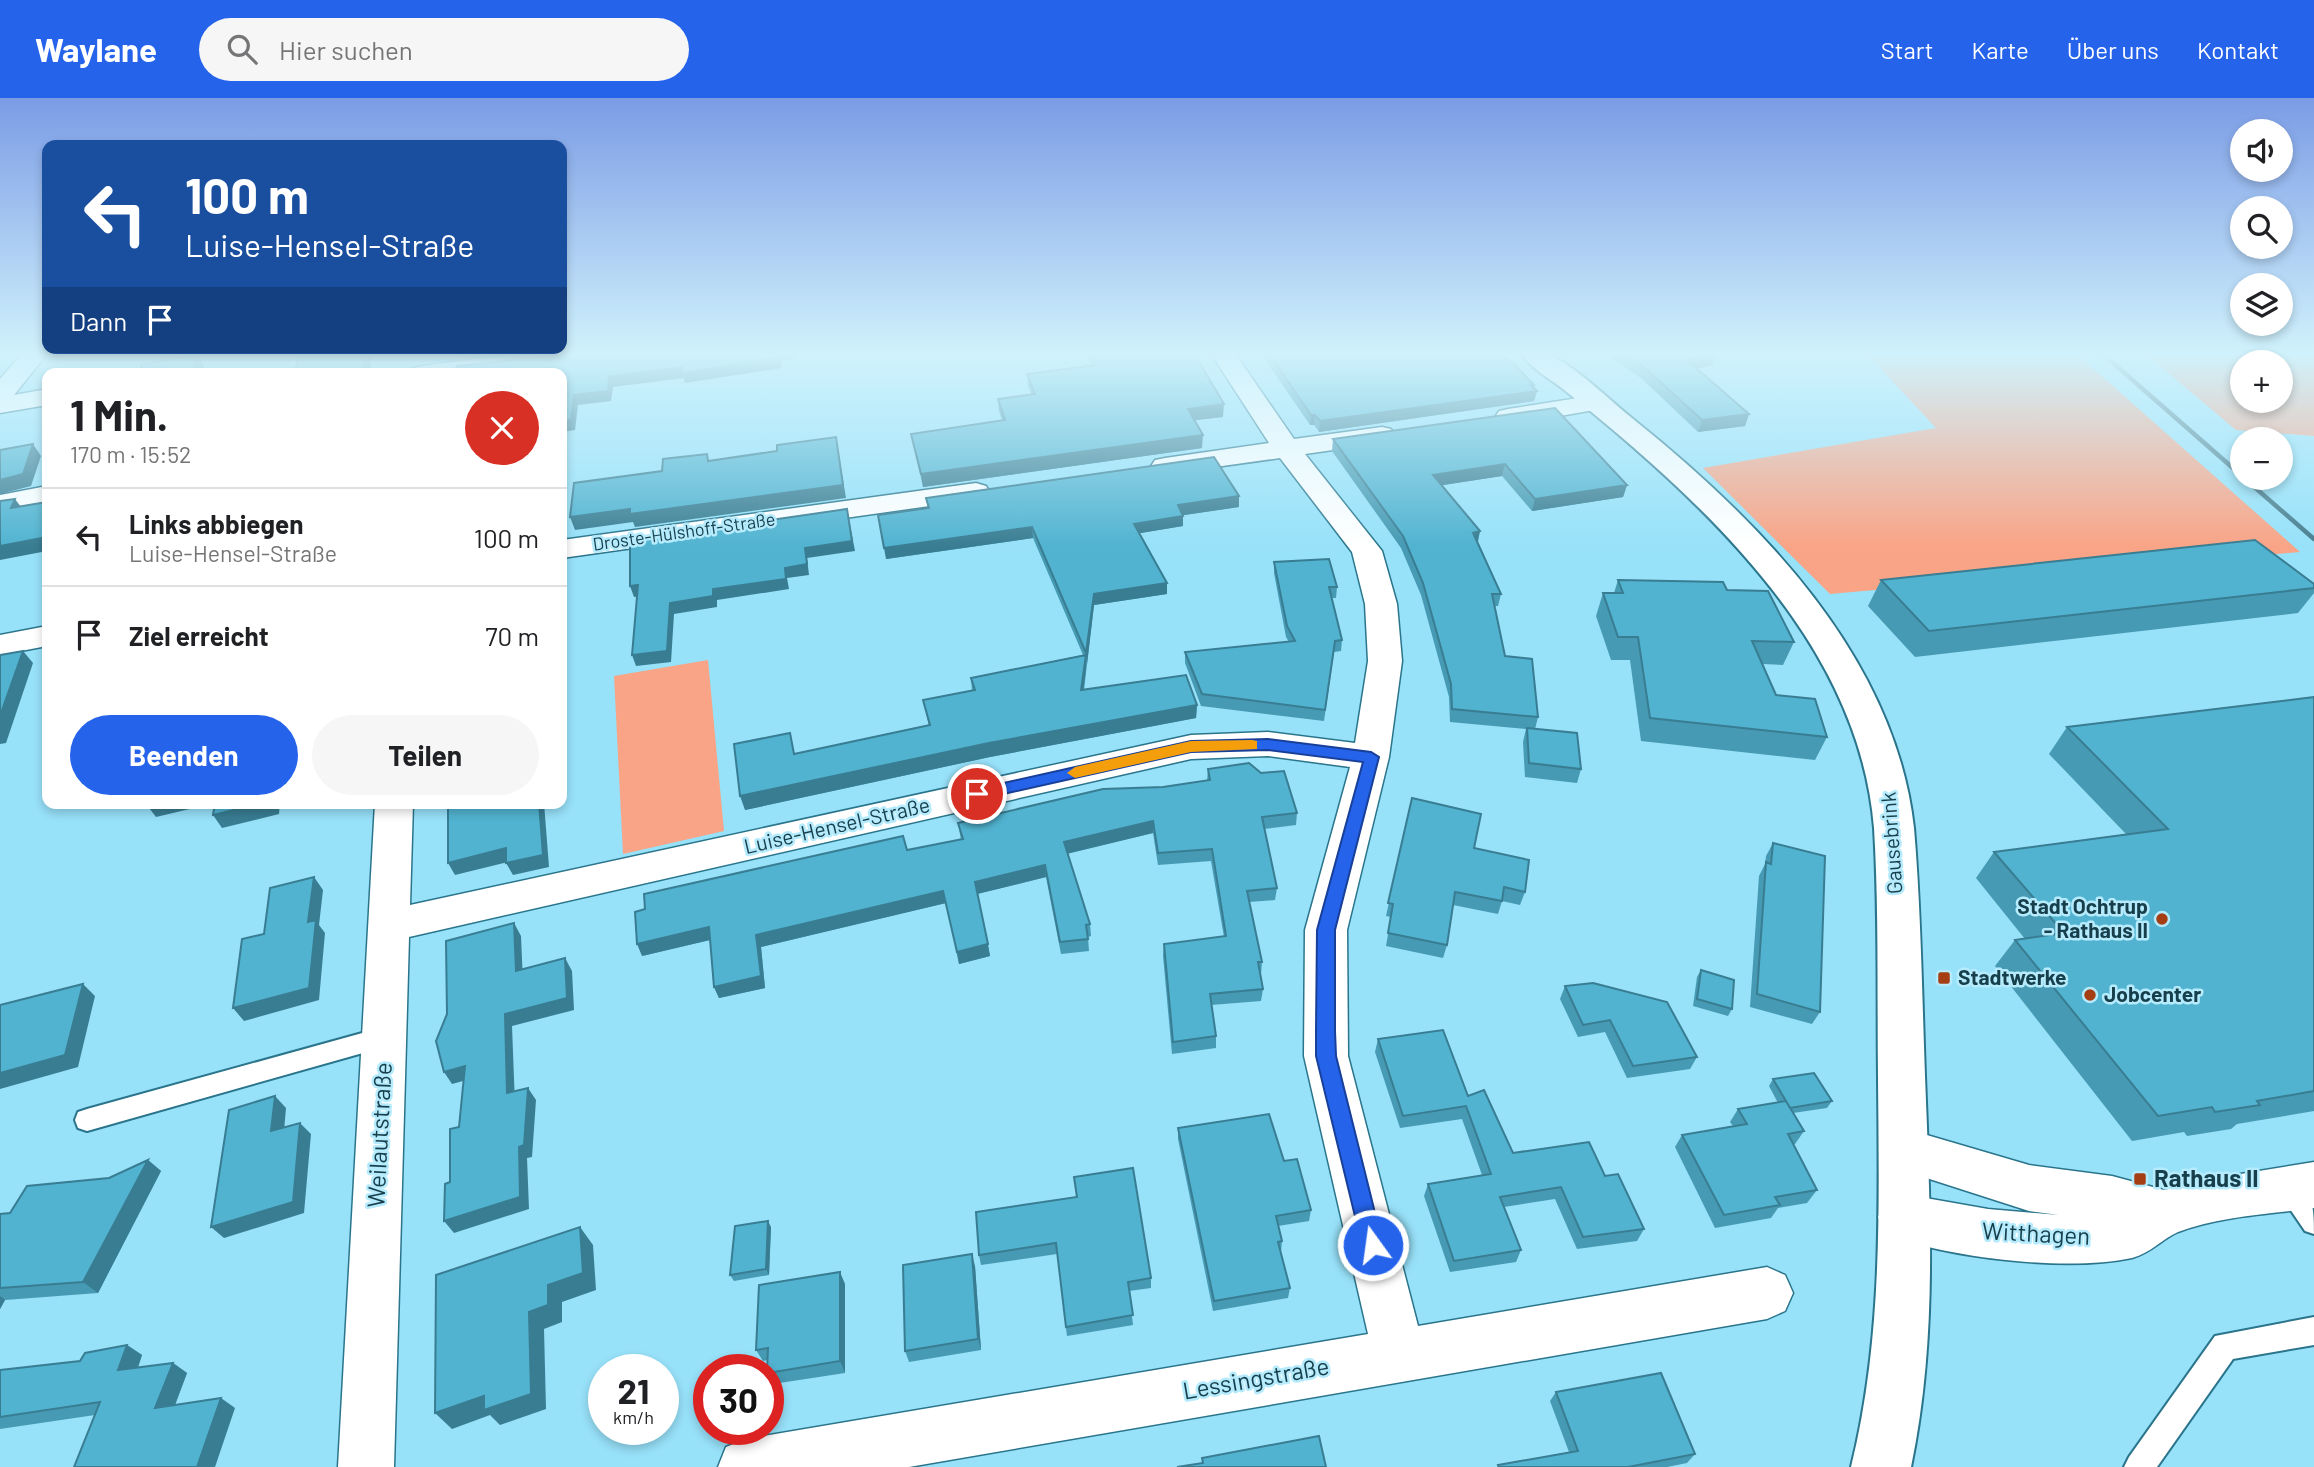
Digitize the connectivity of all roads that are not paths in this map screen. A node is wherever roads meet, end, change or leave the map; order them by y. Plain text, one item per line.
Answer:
1 (1267, 419) edge
2 (1497, 419) edge
3 (1615, 419) edge
4 (1477, 422) edge
5 (1409, 431) edge
6 (1287, 449) junction
7 (1136, 470) edge
8 (1000, 488) edge
9 (42, 496) edge
10 (0, 504) edge
11 (567, 548) edge
12 (42, 637) edge
13 (0, 645) edge
14 (1371, 757) junction
15 (394, 809) edge
16 (387, 926) junction
17 (384, 1037) junction
18 (87, 1120) dead end
19 (1903, 1150) junction
20 (2306, 1199) edge
21 (2164, 1213) junction
22 (1903, 1217) junction
23 (1767, 1293) dead end
24 (2314, 1331) edge
25 (1399, 1354) junction
26 (366, 1467) edge
27 (746, 1467) edge
28 (1881, 1467) edge
29 (2139, 1467) edge

1 - 6 street
2 - 4 street
3 - 19 main road, Gausebrink
5 - 6 street
6 - 7 street
6 - 14 street
8 - 11 street, Droste-Hülshoff-Straße
9 - 10 street
12 - 13 street
14 - 16 street, Luise-Hensel-Straße
14 - 25 street
15 - 16 street, Weilautstraße
16 - 17 street, Weilautstraße
17 - 18 lane
17 - 26 street, Weilautstraße
19 - 21 street, Witthagen
19 - 22 main road, Gausebrink
20 - 21 street, Witthagen
21 - 22 street, Witthagen
22 - 28 main road, Gausebrink
23 - 25 street, Lessingstraße
24 - 29 lane
25 - 27 street, Lessingstraße

